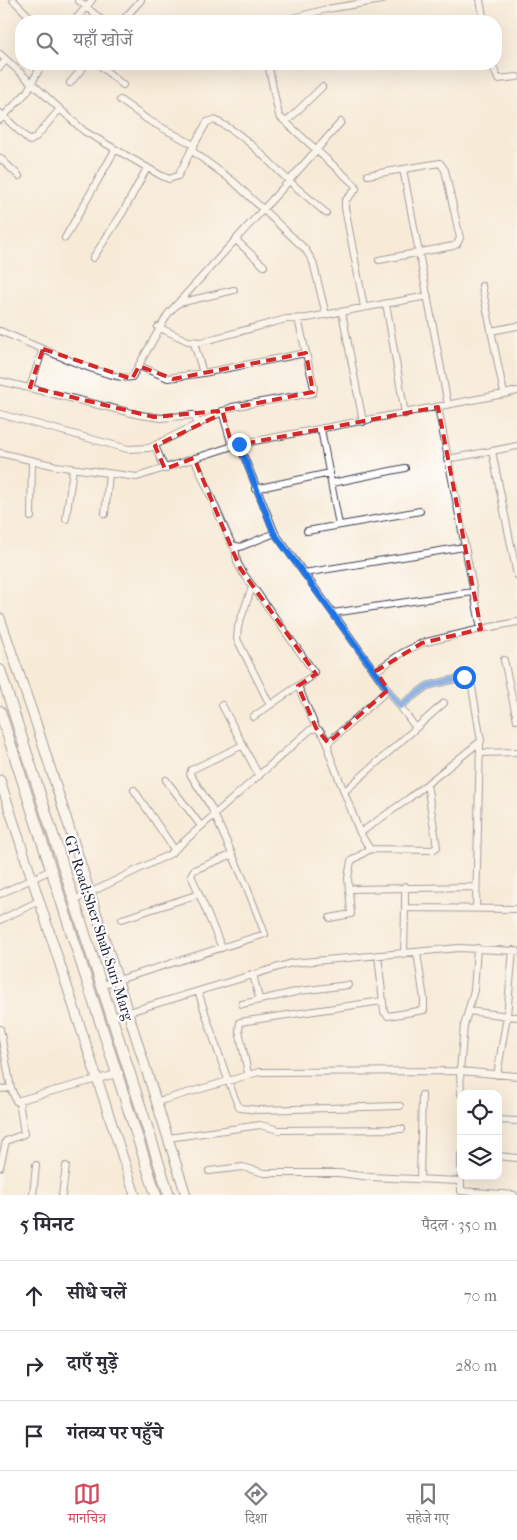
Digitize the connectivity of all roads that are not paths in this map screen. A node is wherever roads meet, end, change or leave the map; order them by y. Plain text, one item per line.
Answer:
1 (13, 0) edge
2 (78, 0) edge
3 (92, 0) edge
4 (141, 0) edge
5 (382, 0) edge
6 (480, 0) edge
7 (86, 7) junction
8 (28, 15) edge
9 (79, 15) edge
10 (96, 15) edge
11 (127, 15) edge
12 (306, 15) edge
13 (483, 15) edge
14 (0, 54) edge
15 (6, 60) junction
16 (0, 67) edge
17 (15, 68) edge
18 (17, 70) edge
19 (39, 70) edge
20 (81, 70) edge
21 (105, 70) edge
22 (269, 70) edge
23 (494, 70) edge
24 (517, 77) edge
25 (70, 83) dead end
26 (32, 84) junction
27 (123, 85) dead end
28 (322, 87) dead end
29 (120, 100) dead end
30 (59, 110) junction
31 (1, 117) edge
32 (286, 122) junction
33 (341, 122) dead end
34 (192, 147) junction
35 (115, 150) junction
36 (316, 151) junction
37 (0, 158) edge
38 (147, 168) junction
39 (403, 169) junction
40 (368, 174) dead end
41 (19, 176) dead end
42 (289, 181) junction
43 (263, 211) junction
44 (326, 213) dead end
45 (65, 238) dead end
46 (236, 240) junction
47 (419, 252) junction
48 (93, 258) dead end
49 (379, 260) dead end
50 (264, 266) dead end
51 (482, 286) dead end
52 (234, 290) dead end
53 (428, 296) junction
54 (179, 303) junction
55 (386, 303) junction
56 (364, 307) junction
57 (342, 312) junction
58 (326, 315) junction
59 (298, 319) junction
60 (517, 326) edge
61 (158, 327) junction
62 (0, 331) edge
63 (491, 331) junction
64 (194, 343) junction
65 (43, 349) junction
66 (306, 353) junction
67 (139, 366) junction
68 (203, 373) junction
69 (0, 380) edge
70 (30, 387) junction
71 (517, 391) edge
72 (504, 394) junction
73 (448, 405) junction
74 (438, 407) junction
75 (222, 411) junction
76 (0, 414) edge
77 (405, 414) junction
78 (363, 422) junction
79 (199, 424) junction
80 (321, 429) junction
81 (236, 445) junction
82 (155, 446) junction
83 (517, 446) edge
84 (492, 451) junction
85 (0, 453) edge
86 (194, 458) junction
87 (447, 459) junction
88 (32, 460) junction
89 (405, 468) dead end
90 (73, 469) junction
91 (165, 469) junction
92 (330, 473) junction
93 (109, 474) junction
94 (332, 483) junction
95 (256, 489) junction
96 (420, 511) dead end
97 (105, 514) dead end
98 (31, 517) dead end
99 (66, 519) dead end
100 (340, 525) junction
101 (308, 531) dead end
102 (274, 533) junction
103 (235, 547) junction
104 (464, 547) junction
105 (304, 573) junction
106 (517, 575) edge
107 (252, 587) junction
108 (474, 592) junction
109 (333, 613) junction
110 (0, 618) edge
111 (517, 622) edge
112 (481, 629) junction
113 (504, 660) dead end
114 (0, 670) edge
115 (376, 671) junction
116 (298, 686) junction
117 (388, 690) junction
118 (444, 703) dead end
119 (222, 705) dead end
120 (270, 705) junction
121 (400, 706) junction
122 (0, 711) edge
123 (253, 717) dead end
124 (517, 720) edge
125 (316, 728) junction
126 (416, 728) junction
127 (328, 743) junction
128 (480, 743) junction
129 (243, 745) junction
130 (517, 752) edge
131 (480, 753) junction
132 (259, 776) junction
133 (0, 780) edge
134 (166, 780) dead end
135 (427, 784) junction
136 (134, 790) dead end
137 (345, 790) junction
138 (2, 795) edge
139 (214, 815) junction
140 (201, 826) junction
141 (360, 833) junction
142 (174, 849) junction
143 (370, 849) junction
144 (231, 855) junction
145 (51, 870) junction
146 (32, 880) junction
147 (405, 886) junction
148 (476, 887) junction
149 (349, 888) junction
150 (90, 893) junction
151 (0, 894) edge
152 (199, 894) junction
153 (73, 901) junction
154 (39, 902) junction
155 (405, 908) junction
156 (476, 908) junction
157 (517, 909) edge
158 (330, 918) dead end
159 (122, 919) dead end
160 (0, 920) edge
161 (222, 948) junction
162 (477, 948) junction
163 (515, 951) edge
164 (417, 953) junction
165 (404, 954) junction
166 (378, 955) junction
167 (253, 974) junction
168 (118, 979) junction
169 (102, 984) junction
170 (348, 985) dead end
171 (198, 991) junction
172 (259, 999) junction
173 (382, 1001) junction
174 (242, 1004) dead end
175 (468, 1011) junction
176 (128, 1013) junction
177 (507, 1016) junction
178 (112, 1017) junction
179 (517, 1017) edge
180 (0, 1029) edge
181 (129, 1070) junction
182 (460, 1070) junction
183 (117, 1074) junction
184 (248, 1074) junction
185 (497, 1075) junction
186 (517, 1076) edge
187 (99, 1079) junction
188 (229, 1080) junction
189 (11, 1088) junction
190 (0, 1089) edge
191 (461, 1090) edge
192 (422, 1095) dead end
193 (19, 1102) junction
194 (156, 1102) junction
195 (400, 1106) dead end
196 (502, 1120) edge
197 (517, 1121) edge
198 (402, 1128) dead end
199 (168, 1138) junction
200 (502, 1156) edge
201 (517, 1158) edge
202 (36, 1165) dead end
203 (66, 1166) dead end
204 (0, 1167) edge
205 (209, 1171) dead end
206 (420, 1179) junction
207 (459, 1181) joint
208 (465, 1194) edge
209 (502, 1194) edge
210 (33, 1195) edge
211 (62, 1195) edge
212 (135, 1195) edge
213 (156, 1195) edge
214 (170, 1195) edge
215 (186, 1195) edge
216 (514, 1195) edge

1 - 8 street
2 - 7 street
3 - 7 street
4 - 11 street
5 - 12 street
6 - 13 street
7 - 9 street
7 - 10 street
14 - 15 street
15 - 16 street
15 - 17 street
18 - 26 street
19 - 26 street
20 - 25 street
21 - 27 street
22 - 32 street
23 - 24 street
26 - 30 street
26 - 31 street
28 - 32 street
29 - 34 street
30 - 31 street
30 - 35 street
32 - 36 street
33 - 36 street
34 - 38 street
34 - 42 street
34 - 43 street
35 - 38 street
35 - 45 street
36 - 42 street
36 - 56 street
37 - 41 street
38 - 48 street
39 - 40 street
39 - 47 street
39 - 47 street
42 - 43 street
42 - 44 street
43 - 46 street
43 - 58 street
46 - 50 street
46 - 54 street
47 - 49 street
47 - 53 street
51 - 63 street
52 - 54 street
53 - 55 street
53 - 73 street
54 - 61 street
55 - 56 street
55 - 77 street
56 - 57 street
57 - 58 street
57 - 78 street
58 - 59 street
59 - 64 street
59 - 66 street
60 - 63 street
61 - 64 street
61 - 67 street
62 - 65 street
63 - 72 street
64 - 68 street
65 - 67 street
65 - 70 street
66 - 68 street
66 - 75 street
67 - 68 street
69 - 70 street
70 - 79 street
71 - 72 street
72 - 73 street
73 - 74 street
74 - 77 street
74 - 87 street
75 - 79 street
75 - 81 street
76 - 82 street
77 - 78 street
78 - 80 street
79 - 82 street
80 - 81 street
80 - 92 street
81 - 86 street
81 - 95 street
82 - 91 street
83 - 84 street
84 - 87 street
84 - 106 street
85 - 88 street
86 - 91 street
86 - 103 street
87 - 104 street
88 - 90 street
88 - 98 street
89 - 94 street
90 - 93 street
90 - 99 street
91 - 93 street
92 - 94 street
92 - 95 street
93 - 97 street
94 - 100 street
95 - 102 street
96 - 100 street
100 - 101 street
102 - 103 street
102 - 105 street
103 - 107 street
104 - 105 street
104 - 108 street
105 - 109 street
107 - 116 street
107 - 120 street
108 - 109 street
108 - 112 street
109 - 115 street
110 - 150 main road
111 - 112 street
112 - 115 street
113 - 124 street
114 - 153 main road, GT Road;Sher Shah Suri Marg
115 - 117 street
116 - 120 street
116 - 125 street
117 - 121 street
117 - 127 street
118 - 126 street
119 - 129 street
120 - 123 street
121 - 126 street
121 - 128 street
122 - 145 main road, GT Road;Sher Shah Suri Marg
125 - 127 street
125 - 132 street
126 - 137 street
127 - 137 street
128 - 131 street
128 - 135 street
129 - 132 street
129 - 139 street
130 - 131 street
131 - 148 street
132 - 139 street
133 - 138 main road
134 - 140 street
135 - 141 street
135 - 143 street
136 - 142 street
137 - 141 street
138 - 146 main road
139 - 140 street
139 - 144 street
140 - 142 street
141 - 143 street
142 - 150 street
143 - 149 street
144 - 152 street
144 - 161 street
145 - 146 street
145 - 183 main road, GT Road;Sher Shah Suri Marg
146 - 151 street
146 - 154 main road
147 - 148 street
147 - 149 street
147 - 155 street
148 - 156 street
149 - 158 street
150 - 153 street
150 - 168 main road
152 - 159 street
152 - 161 street
153 - 169 main road, GT Road;Sher Shah Suri Marg
154 - 160 street
154 - 187 main road
155 - 156 street
155 - 165 street
156 - 157 street
161 - 168 street
162 - 163 street
162 - 164 street
162 - 175 street
163 - 177 street
164 - 165 street
164 - 173 street
165 - 166 street
166 - 167 street
166 - 173 street
167 - 171 street
167 - 172 street
168 - 169 street
168 - 176 main road
169 - 178 main road, GT Road;Sher Shah Suri Marg
170 - 172 street
171 - 176 street
171 - 188 street
172 - 174 street
173 - 184 street
175 - 177 street
175 - 182 street
176 - 178 street
176 - 194 main road
177 - 179 street
177 - 185 street
178 - 181 main road, GT Road;Sher Shah Suri Marg
180 - 189 street
181 - 183 street
181 - 214 main road, GT Road;Sher Shah Suri Marg
182 - 184 street
182 - 185 street
182 - 191 street
183 - 187 street
183 - 213 main road, GT Road;Sher Shah Suri Marg
184 - 188 street
185 - 186 street
187 - 193 street
187 - 212 main road
188 - 194 street
188 - 195 street
189 - 190 street
189 - 193 street
192 - 206 street
193 - 204 street
194 - 199 main road
196 - 197 street
198 - 199 street
199 - 215 main road
200 - 201 street
202 - 210 street
203 - 211 street
205 - 206 street
206 - 207 street
207 - 208 street
208 - 209 street
209 - 216 street

